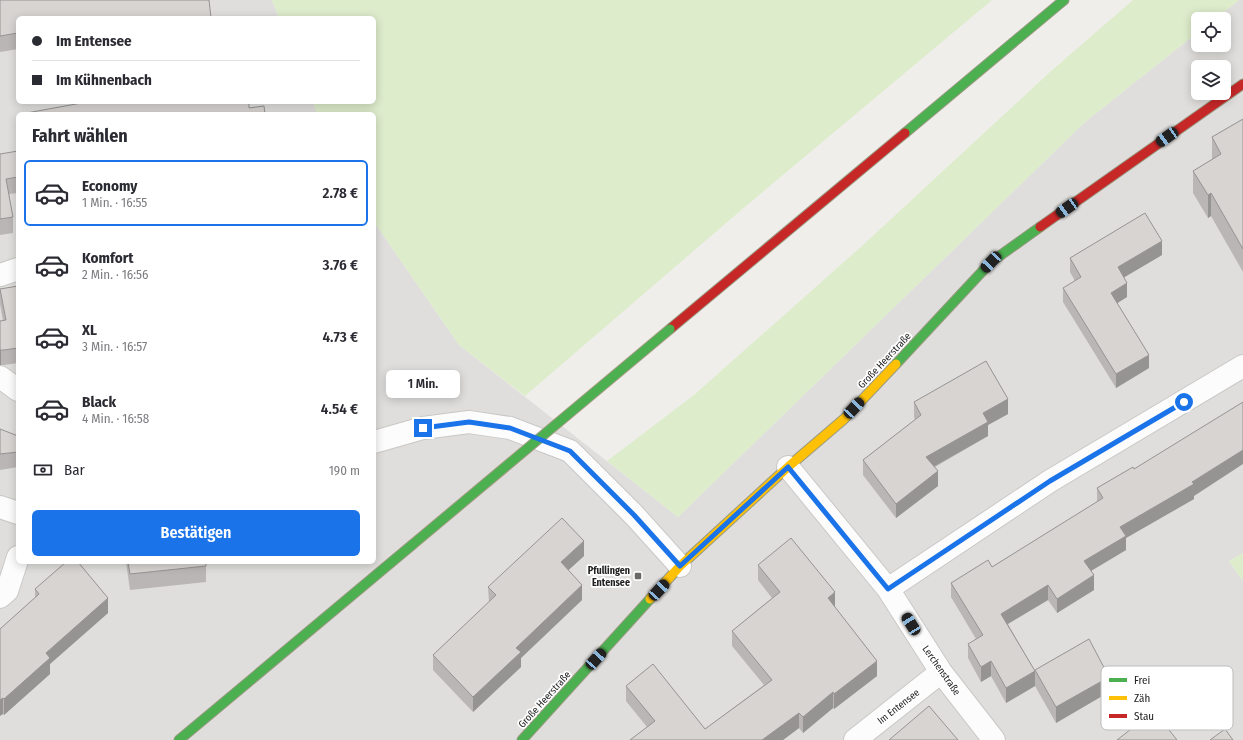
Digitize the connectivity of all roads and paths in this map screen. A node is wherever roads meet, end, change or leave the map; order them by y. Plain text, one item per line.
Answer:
1 (1064, 0) edge
2 (1243, 84) edge
3 (16, 270) edge
4 (0, 274) edge
5 (1243, 366) edge
6 (0, 377) edge
7 (16, 389) edge
8 (376, 441) edge
9 (788, 467) junction
10 (0, 507) edge
11 (16, 512) edge
12 (16, 563) edge
13 (680, 566) junction
14 (888, 589) junction
15 (0, 597) edge
16 (941, 672) junction
17 (179, 740) edge
18 (522, 740) edge
19 (855, 740) edge
20 (994, 740) edge

1 - 17 main road, bridge
2 - 9 main road, Große Heerstraße
3 - 4 street
5 - 14 street
6 - 7 street
8 - 13 street
9 - 13 main road, Große Heerstraße
9 - 14 street, Lerchenstraße
10 - 11 street
12 - 15 street
13 - 18 main road, Große Heerstraße
14 - 16 street, Lerchenstraße
16 - 19 street, Im Entensee
16 - 20 street, Lerchenstraße

